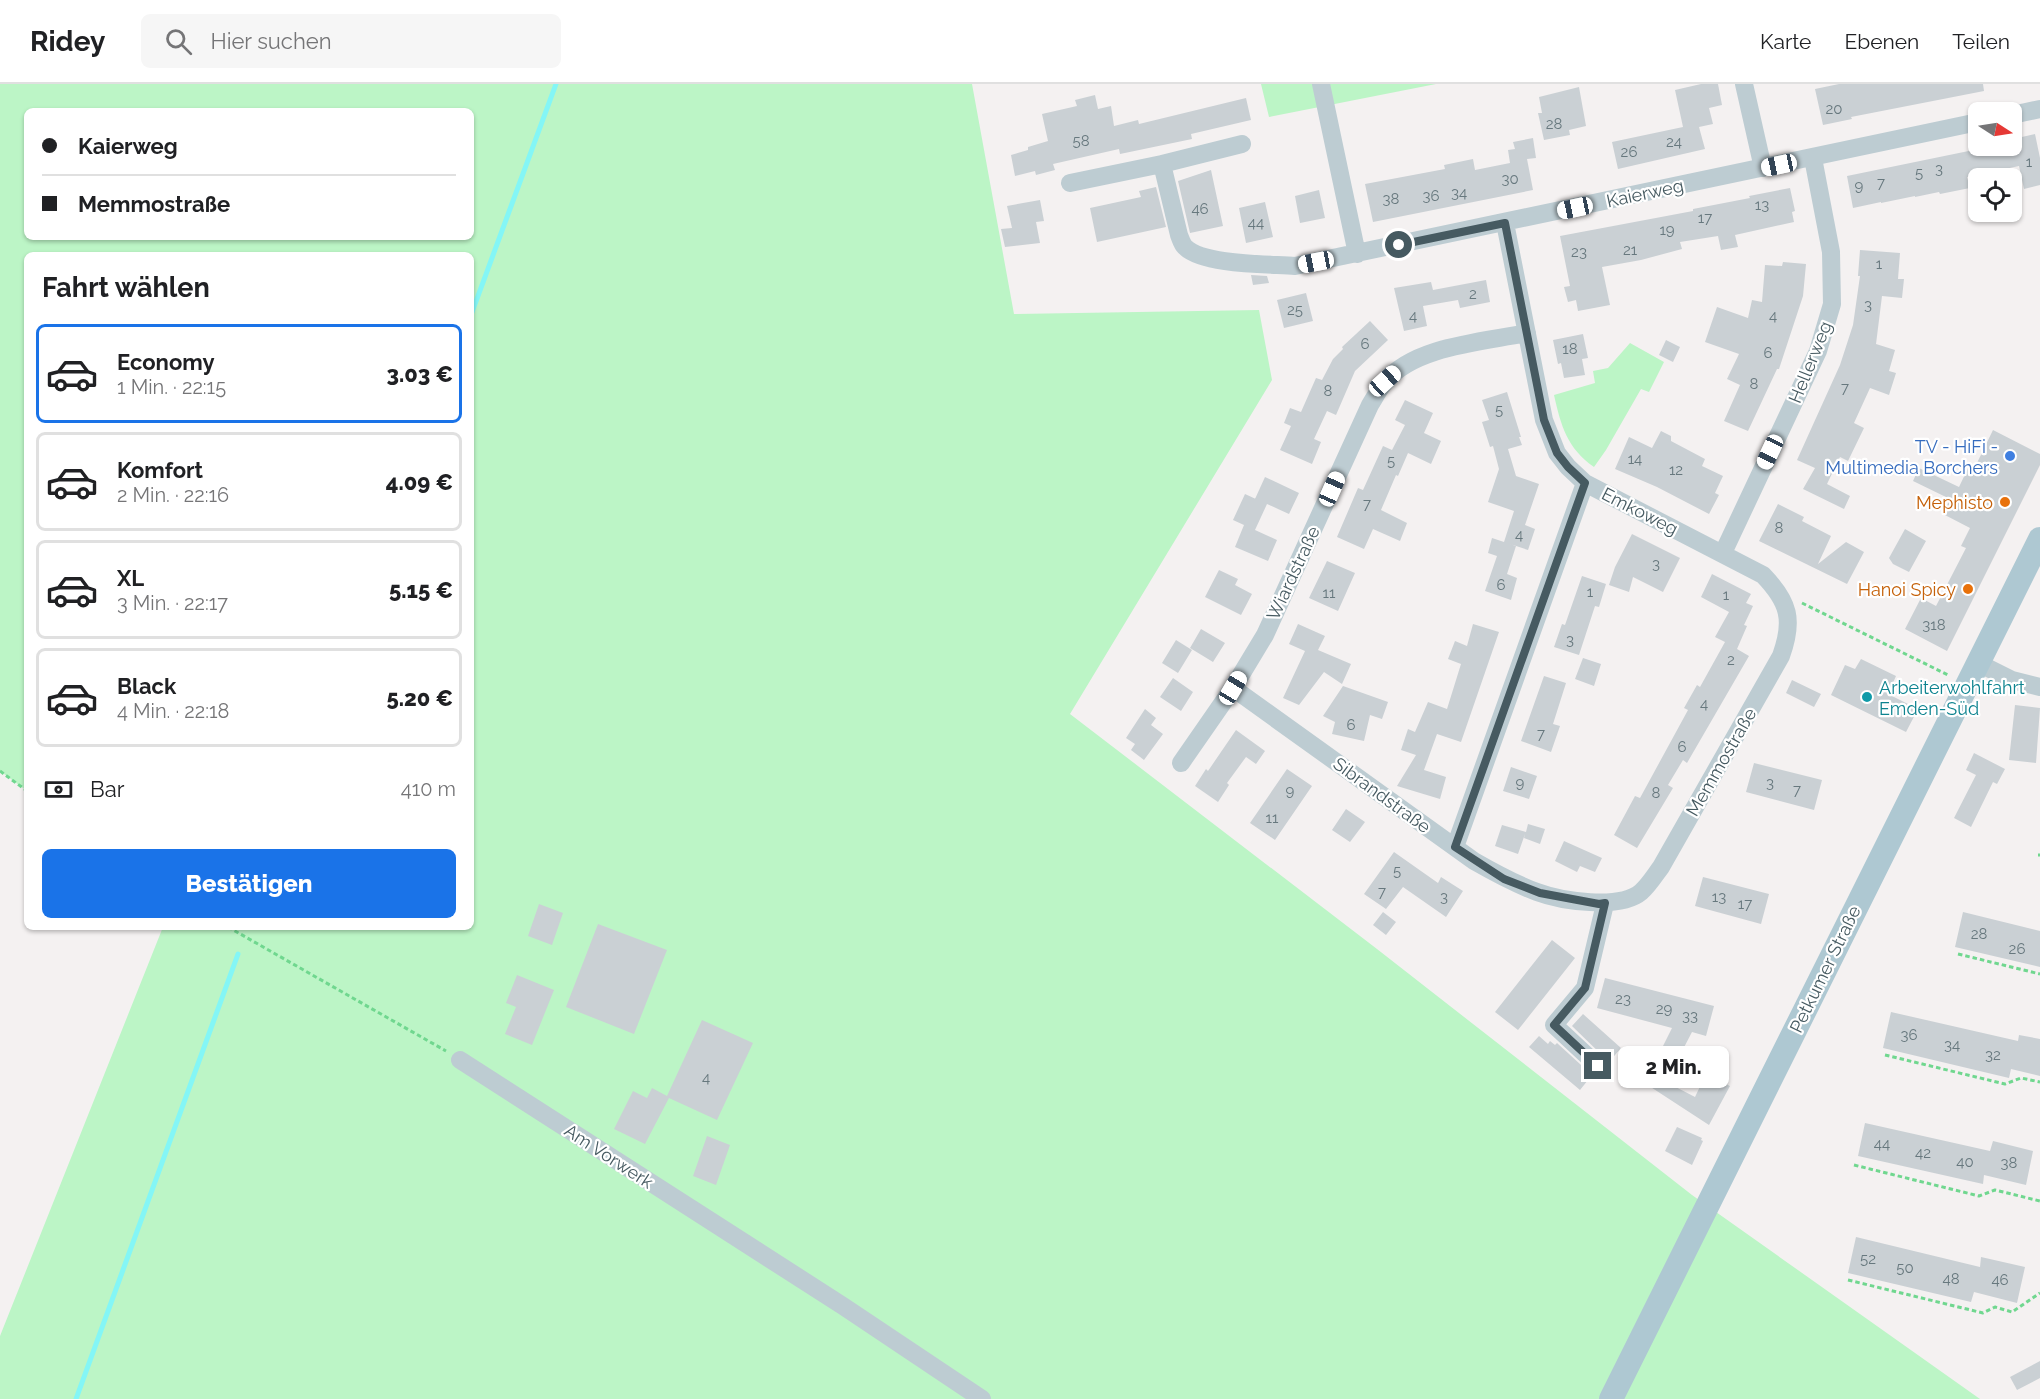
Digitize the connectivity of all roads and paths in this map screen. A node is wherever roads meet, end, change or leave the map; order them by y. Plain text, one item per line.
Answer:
1 (1321, 84) edge
2 (1744, 84) edge
3 (2040, 109) edge
4 (2022, 113) edge
5 (1968, 124) edge
6 (1242, 144) dead end
7 (1813, 158) junction
8 (1162, 164) junction
9 (1763, 168) junction
10 (1070, 183) dead end
11 (1505, 223) junction
12 (1357, 254) junction
13 (1527, 333) junction
14 (1585, 483) junction
15 (2040, 539) edge
16 (1723, 553) junction
17 (1777, 589) junction
18 (1978, 663) junction
19 (1948, 675) dead end
20 (2040, 687) edge
21 (1233, 688) junction
22 (1181, 763) dead end
23 (0, 771) edge
24 (24, 789) edge
25 (1455, 847) junction
26 (1573, 899) joint
27 (1605, 903) junction
28 (233, 930) edge
29 (1958, 954) dead end
30 (2040, 974) edge
31 (1885, 1055) dead end
32 (460, 1060) joint
33 (1598, 1066) dead end
34 (2040, 1082) edge
35 (1854, 1165) dead end
36 (2040, 1201) edge
37 (1848, 1280) dead end
38 (2040, 1293) edge
39 (982, 1399) edge
40 (1611, 1399) edge

1 - 12 street
2 - 9 street
3 - 4 street
5 - 7 street, Kaierweg
6 - 8 street
7 - 9 street, Kaierweg
7 - 16 street, Hellerweg
8 - 10 street
8 - 12 street, Kaierweg
9 - 11 street, Kaierweg
11 - 12 street, Kaierweg
11 - 13 street, Emkoweg
13 - 14 street, Emkoweg
13 - 21 street, Wiardstraße
14 - 16 street, Emkoweg
14 - 25 street
15 - 18 main road, Petkumer Straße
16 - 17 street, Emkoweg
17 - 19 path
17 - 27 street, Memmostraße
18 - 20 street
18 - 40 main road, Petkumer Straße
21 - 22 street, Wiardstraße
21 - 25 street, Sibrandstraße
23 - 24 path
25 - 26 street, Sibrandstraße
26 - 27 street, Memmostraße
27 - 33 street
28 - 32 path
29 - 30 path
31 - 34 path
32 - 39 street, Am Vorwerk
35 - 36 path
37 - 38 path

